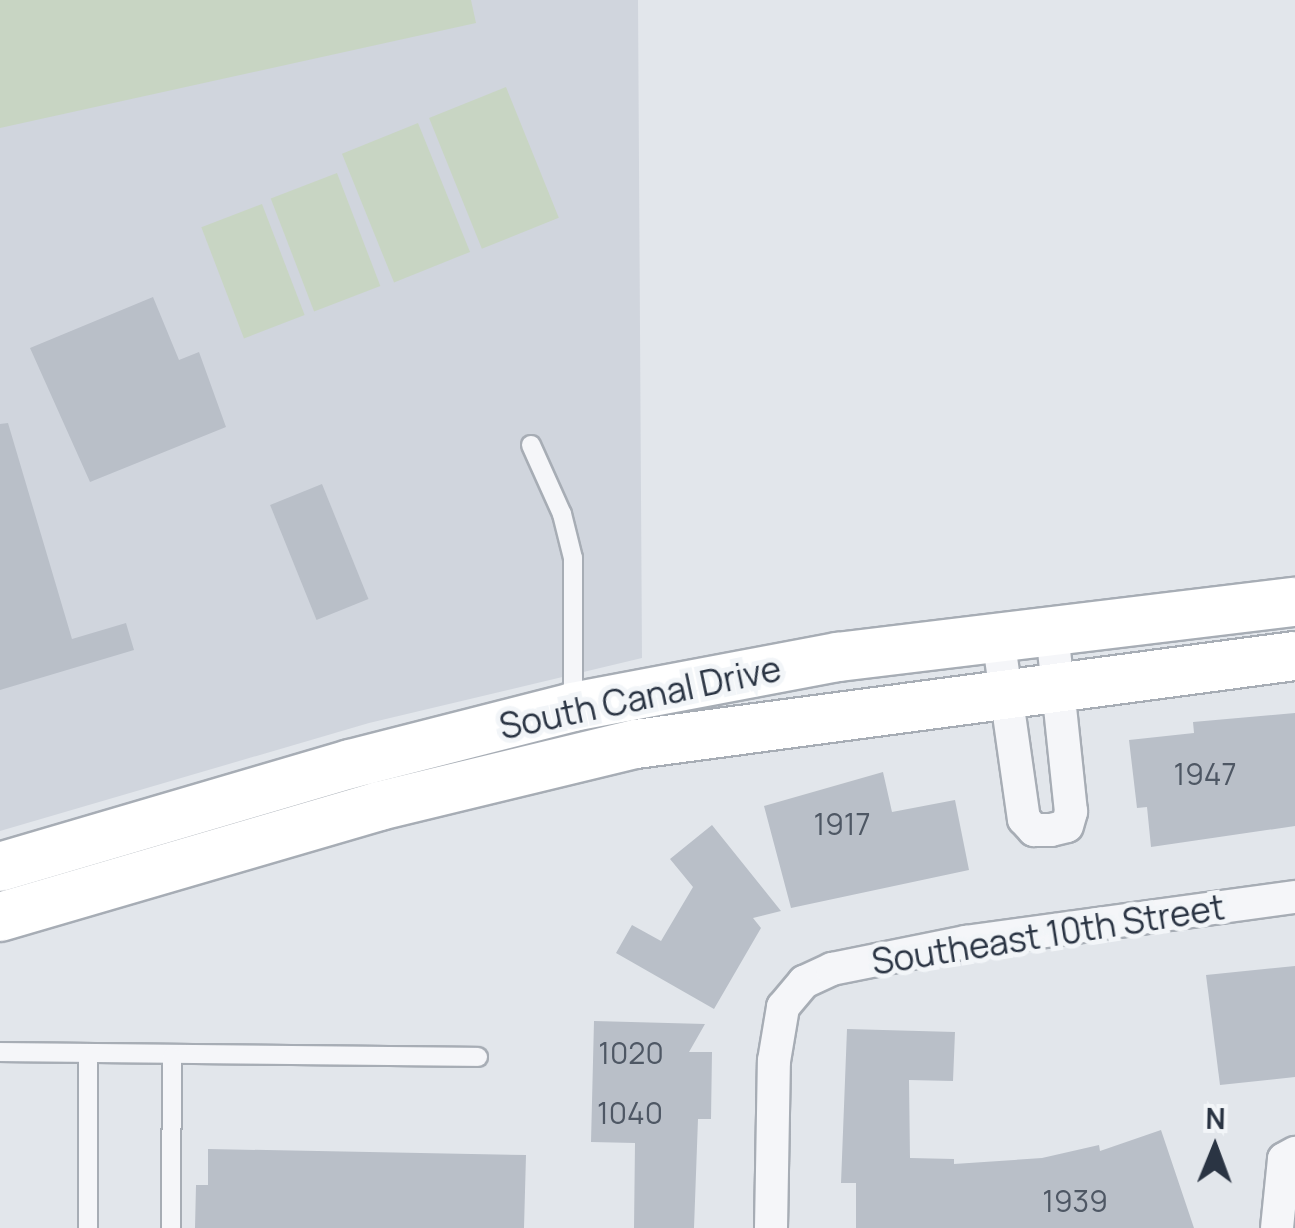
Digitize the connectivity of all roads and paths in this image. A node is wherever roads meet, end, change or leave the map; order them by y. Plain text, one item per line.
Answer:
1 (531, 445) dead end
2 (1295, 602) edge
3 (1052, 631) junction
4 (998, 638) junction
5 (1295, 656) edge
6 (1060, 684) junction
7 (1005, 693) junction
8 (574, 707) junction
9 (0, 868) edge
10 (1295, 897) edge
11 (0, 917) edge
12 (0, 1052) edge
13 (88, 1053) junction
14 (172, 1056) junction
15 (478, 1057) dead end
16 (1295, 1153) edge
17 (88, 1228) edge
18 (171, 1228) edge
19 (771, 1228) edge
20 (1277, 1228) edge

1 - 8 lane
2 - 3 street, South Canal Drive
3 - 4 street, South Canal Drive
3 - 6 street
4 - 7 street
4 - 8 street, South Canal Drive
5 - 6 street, South Canal Drive
6 - 7 street, South Canal Drive
6 - 7 street
7 - 11 street, South Canal Drive
8 - 9 street, South Canal Drive
10 - 19 street, Southeast 10th Street
12 - 13 lane
13 - 14 lane
13 - 17 lane
14 - 15 lane
14 - 18 lane
16 - 20 street

